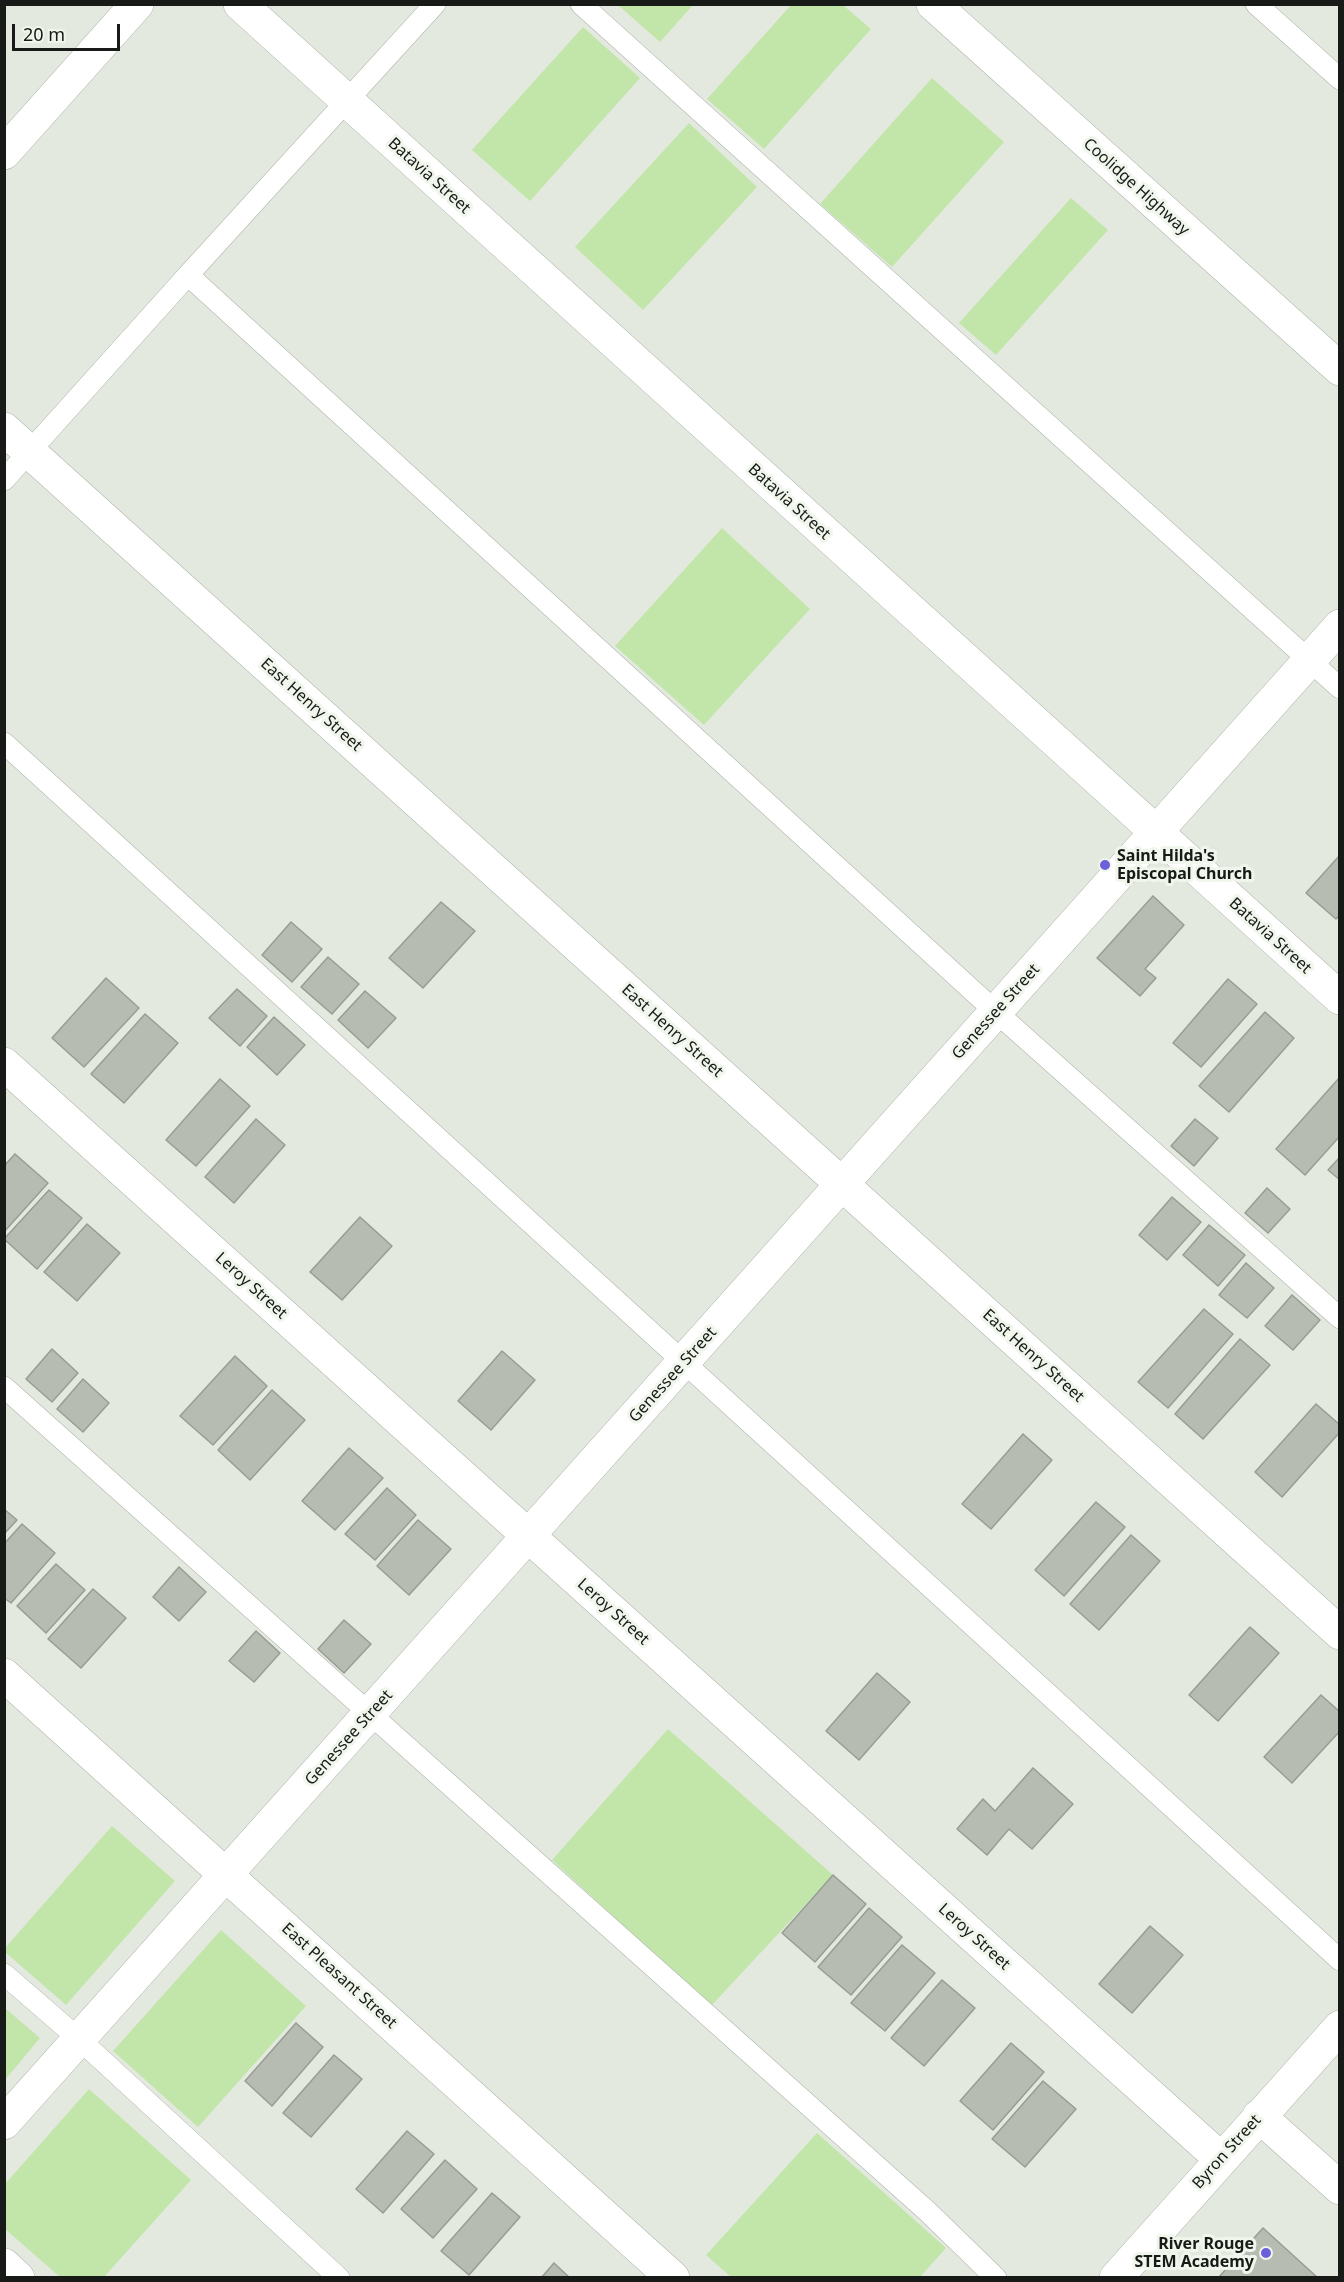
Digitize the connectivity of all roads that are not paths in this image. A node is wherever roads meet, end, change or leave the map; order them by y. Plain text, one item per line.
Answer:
1 (137, 4) edge
2 (240, 4) edge
3 (435, 4) edge
4 (581, 4) edge
5 (933, 4) edge
6 (1256, 4) edge
7 (1340, 79) edge
8 (346, 101) junction
9 (4, 153) edge
10 (188, 275) junction
11 (1340, 369) edge
12 (4, 429) edge
13 (30, 452) junction
14 (4, 480) edge
15 (1340, 626) edge
16 (1309, 661) junction
17 (1340, 688) edge
18 (4, 743) edge
19 (1156, 832) junction
20 (1340, 998) edge
21 (996, 1012) junction
22 (4, 1064) edge
23 (843, 1184) junction
24 (1340, 1318) edge
25 (685, 1361) junction
26 (4, 1387) edge
27 (529, 1536) junction
28 (1340, 1633) edge
29 (4, 1675) edge
30 (370, 1714) junction
31 (227, 1874) junction
32 (1340, 1960) edge
33 (4, 1974) edge
34 (1340, 2027) edge
35 (80, 2039) junction
36 (1259, 2116) junction
37 (4, 2123) edge
38 (1221, 2159) junction
39 (1340, 2188) edge
40 (4, 2265) edge
41 (18, 2277) edge
42 (339, 2277) edge
43 (673, 2277) edge
44 (996, 2277) edge
45 (1116, 2277) edge

1 - 9 street
2 - 8 street, Batavia Street
3 - 8 lane
4 - 16 lane
5 - 11 street, Coolidge Highway
6 - 7 lane
8 - 10 lane
8 - 19 street, Batavia Street
10 - 13 lane
10 - 21 lane
12 - 13 street, East Henry Street
13 - 14 lane
13 - 23 street, East Henry Street
15 - 16 street, Genessee Street
16 - 17 lane
16 - 19 street, Genessee Street
18 - 25 lane
19 - 20 street, Batavia Street
19 - 21 street, Genessee Street
21 - 23 street, Genessee Street
21 - 24 lane
22 - 27 street, Leroy Street
23 - 25 street, Genessee Street
23 - 28 street, East Henry Street
25 - 27 street, Genessee Street
25 - 32 lane
26 - 30 lane
27 - 30 street, Genessee Street
27 - 38 street, Leroy Street
29 - 31 street, East Pleasant Street
30 - 31 street, Genessee Street
30 - 44 lane
31 - 35 street, Genessee Street
31 - 43 street, East Pleasant Street
33 - 35 lane
34 - 36 street, Byron Street
35 - 37 street, Genessee Street
35 - 42 lane
36 - 38 street, Byron Street
36 - 39 street
38 - 45 street, Byron Street
40 - 41 street

